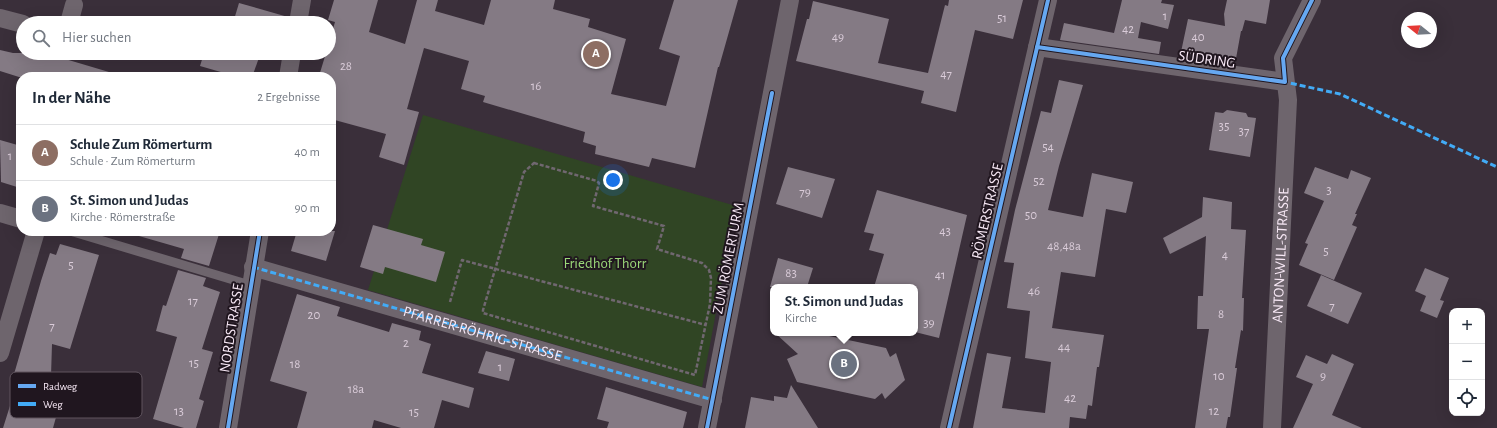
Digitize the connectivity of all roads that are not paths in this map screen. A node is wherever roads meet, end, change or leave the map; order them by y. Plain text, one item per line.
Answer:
1 (302, 0) edge
2 (790, 0) edge
3 (1048, 0) edge
4 (1312, 0) edge
5 (74, 5) dead end
6 (71, 16) edge
7 (299, 16) edge
8 (0, 18) edge
9 (16, 22) edge
10 (1037, 47) junction
11 (291, 60) edge
12 (289, 72) edge
13 (1285, 82) junction
14 (0, 213) edge
15 (16, 218) edge
16 (35, 236) edge
17 (87, 236) edge
18 (259, 236) edge
19 (253, 267) junction
20 (250, 285) junction
21 (0, 353) edge
22 (713, 400) junction
23 (228, 428) edge
24 (707, 428) edge
25 (949, 428) edge
26 (1272, 428) edge

1 - 7 street
2 - 22 street, ZUM RÖMERTURM
3 - 10 street, RÖMERSTRASSE
4 - 13 street
5 - 6 street
8 - 9 street
10 - 13 street, SÜDRING
10 - 25 street, RÖMERSTRASSE
11 - 12 street
13 - 26 street, ANTON-WILL-STRASSE
14 - 15 street
16 - 21 street
17 - 20 lane
18 - 19 street, NORDSTRASSE
19 - 20 street, NORDSTRASSE
19 - 22 street, PFARRER-RÖHRIG-STRASSE
20 - 23 street, NORDSTRASSE
22 - 24 street, ZUM RÖMERTURM

